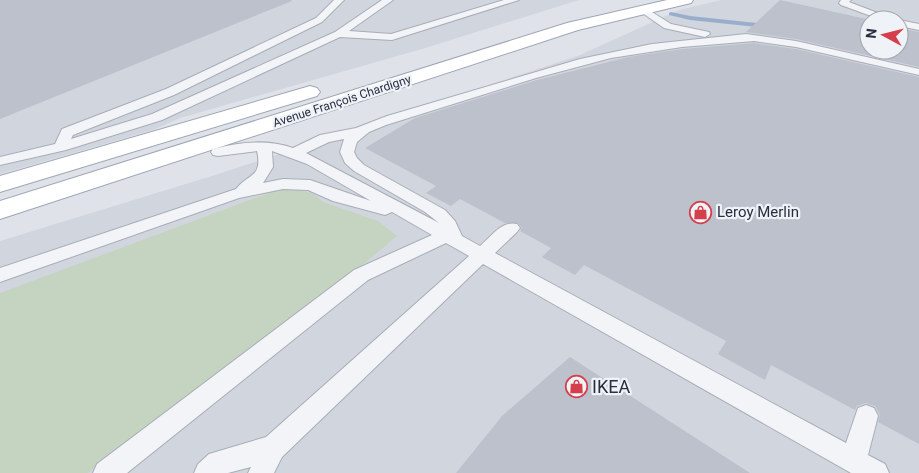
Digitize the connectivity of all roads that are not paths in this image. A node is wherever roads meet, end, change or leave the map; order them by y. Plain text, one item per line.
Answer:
1 (339, 0) edge
2 (388, 0) edge
3 (514, 0) edge
4 (686, 0) edge
5 (846, 0) edge
6 (613, 10) junction
7 (644, 10) junction
8 (859, 10) edge
9 (340, 34) junction
10 (757, 38) junction
11 (482, 41) junction
12 (892, 60) edge
13 (891, 65) junction
14 (919, 72) edge
15 (359, 132) junction
16 (263, 146) junction
17 (61, 147) junction
18 (218, 152) junction
19 (295, 153) junction
20 (0, 161) edge
21 (0, 184) edge
22 (234, 194) junction
23 (0, 200) edge
24 (0, 210) edge
25 (417, 220) junction
26 (0, 222) edge
27 (511, 228) dead end
28 (450, 238) junction
29 (481, 255) junction
30 (0, 275) edge
31 (866, 416) dead end
32 (274, 448) junction
33 (854, 461) junction
34 (106, 473) edge
35 (207, 473) edge
36 (261, 473) edge
37 (876, 473) edge

1 - 17 lane
2 - 9 lane
3 - 9 lane
4 - 7 main road, Avenue François Chardigny
5 - 8 lane
6 - 7 main road, Avenue François Chardigny
6 - 11 main road, Avenue François Chardigny
6 - 18 main road
6 - 24 main road, Avenue François Chardigny
7 - 10 lane
9 - 17 lane
10 - 13 lane
10 - 15 lane
11 - 21 main road
11 - 23 main road, Avenue François Chardigny
12 - 13 lane
13 - 14 lane
15 - 19 lane
15 - 28 lane
16 - 18 lane
16 - 19 lane
16 - 22 lane
17 - 20 lane
18 - 26 main road
19 - 25 lane
22 - 25 lane
22 - 30 lane
25 - 28 lane
27 - 29 lane
28 - 29 lane
28 - 34 lane
29 - 32 lane
29 - 33 lane
31 - 33 lane
32 - 35 lane
32 - 36 lane
33 - 37 lane

